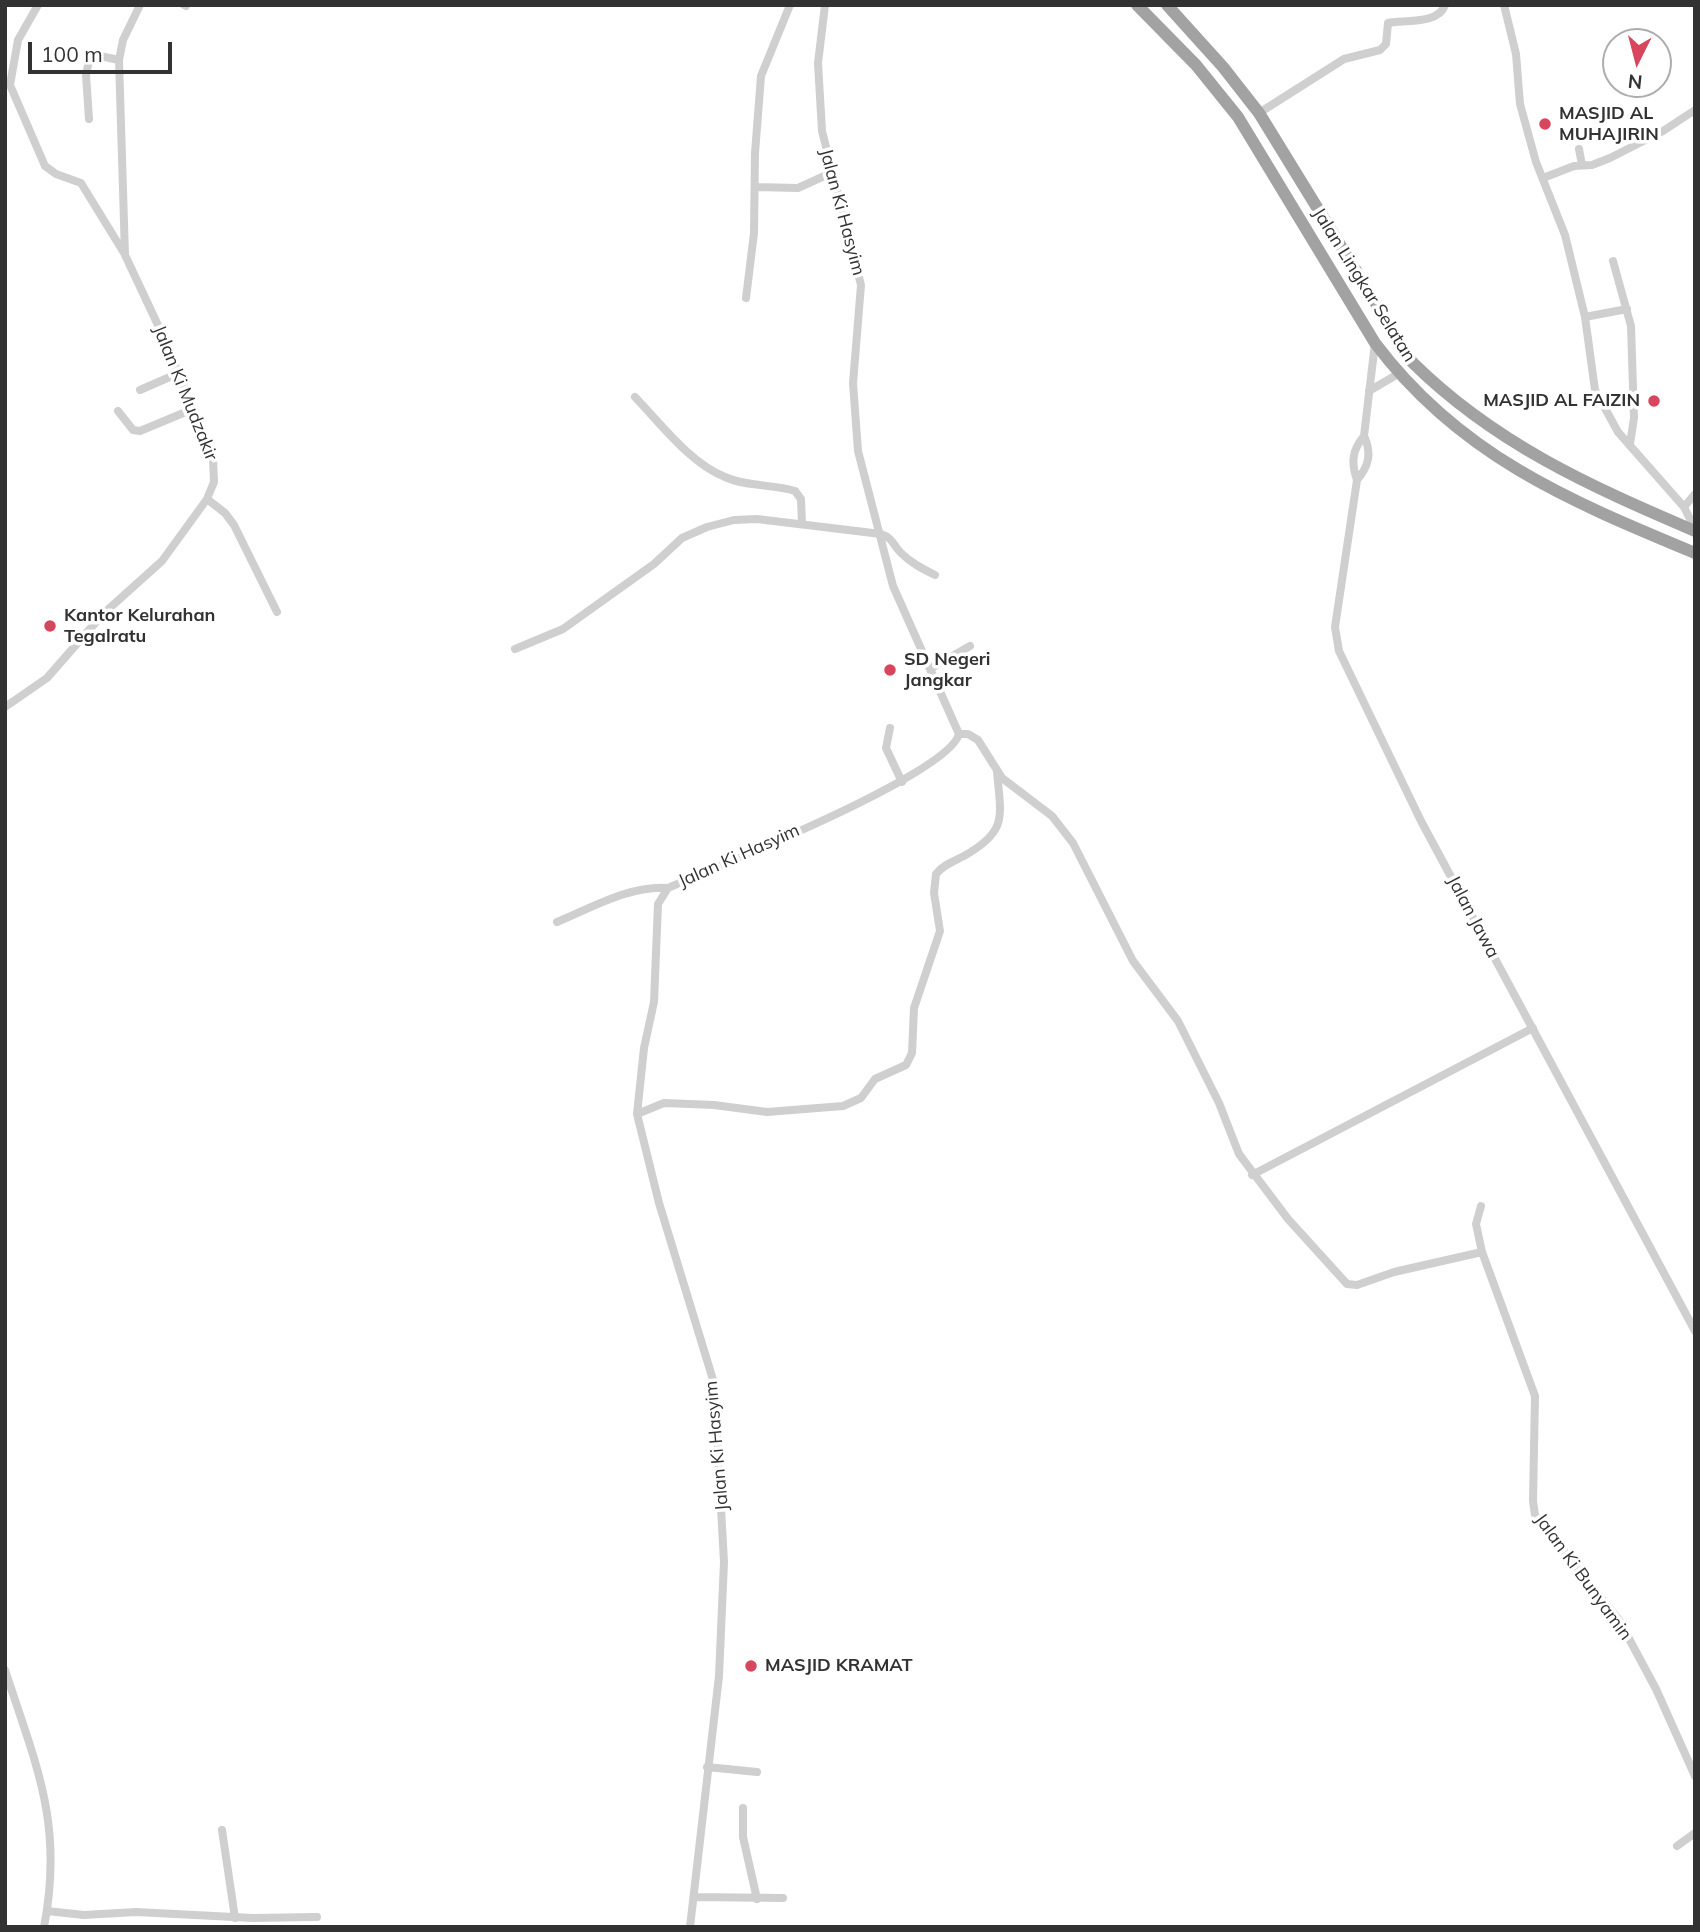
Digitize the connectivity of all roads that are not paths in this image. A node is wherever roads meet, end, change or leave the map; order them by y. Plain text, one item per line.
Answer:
1 (38, 5) edge
2 (139, 5) edge
3 (790, 5) edge
4 (825, 5) edge
5 (1167, 5) edge
6 (1445, 5) edge
7 (1504, 5) edge
8 (1143, 7) edge
9 (119, 60) junction
10 (8, 91) edge
11 (1695, 110) edge
12 (1259, 113) junction
13 (89, 119) dead end
14 (1579, 149) dead end
15 (1582, 165) junction
16 (831, 173) junction
17 (1544, 178) junction
18 (755, 187) junction
19 (125, 255) junction
20 (1613, 261) dead end
21 (746, 298) dead end
22 (1627, 309) junction
23 (1585, 317) junction
24 (1376, 344) junction
25 (178, 373) junction
26 (1398, 374) junction
27 (140, 390) dead end
28 (1369, 391) junction
29 (1444, 393) junction
30 (635, 397) dead end
31 (1434, 408) junction
32 (193, 409) junction
33 (118, 411) dead end
34 (1364, 436) junction
35 (1630, 444) junction
36 (1357, 480) junction
37 (1695, 494) edge
38 (207, 499) junction
39 (1684, 507) junction
40 (802, 524) junction
41 (1695, 530) edge
42 (881, 534) junction
43 (1695, 553) edge
44 (936, 575) dead end
45 (277, 612) dead end
46 (970, 646) dead end
47 (514, 649) dead end
48 (930, 669) junction
49 (5, 706) edge
50 (890, 728) dead end
51 (959, 734) junction
52 (997, 771) junction
53 (902, 782) junction
54 (668, 888) junction
55 (557, 922) dead end
56 (1533, 1028) junction
57 (637, 1114) junction
58 (1252, 1175) junction
59 (1480, 1206) dead end
60 (1482, 1252) junction
61 (1695, 1331) edge
62 (5, 1670) edge
63 (707, 1767) junction
64 (757, 1772) dead end
65 (1695, 1776) edge
66 (743, 1808) dead end
67 (222, 1830) dead end
68 (1695, 1833) edge
69 (1677, 1846) dead end
70 (694, 1897) junction
71 (783, 1898) dead end
72 (757, 1899) junction
73 (47, 1911) junction
74 (317, 1917) dead end
75 (235, 1918) junction
76 (44, 1927) edge
77 (690, 1927) edge

1 - 10 street
2 - 9 street, Jalan Ki Mudzakir
3 - 18 street
4 - 16 street, Jalan Ki Hasyim
5 - 12 highway, Jalan Lingkar Selatan
6 - 12 street
7 - 17 street
8 - 24 highway, Jalan Lingkar Selatan
9 - 13 street
9 - 19 street, Jalan Ki Mudzakir
10 - 19 street
11 - 15 street
12 - 29 highway, Jalan Lingkar Selatan
14 - 15 street
15 - 17 street
16 - 18 street
16 - 42 street, Jalan Ki Hasyim
17 - 23 street
18 - 21 street
19 - 25 street, Jalan Ki Mudzakir
20 - 22 street
22 - 23 street
22 - 35 street
23 - 35 street
24 - 26 highway, Jalan Lingkar Selatan
24 - 28 street, Jalan Jawa
25 - 27 street
25 - 32 street, Jalan Ki Mudzakir
26 - 28 street
26 - 31 highway, Jalan Lingkar Selatan
28 - 34 street, Jalan Jawa
29 - 31 highway
29 - 41 highway, Jalan Lingkar Selatan
30 - 40 street
31 - 43 highway, Jalan Lingkar Selatan
32 - 33 street
32 - 38 street, Jalan Ki Mudzakir
34 - 36 street, Jalan Jawa
34 - 36 street, Jalan Jawa
35 - 39 street
36 - 56 street, Jalan Jawa
37 - 39 street
38 - 45 street
38 - 49 street, Jalan Ki Mudzakir
39 - 41 street
40 - 42 street
40 - 47 street
42 - 44 street
42 - 48 street, Jalan Ki Hasyim
46 - 48 street
48 - 51 street, Jalan Ki Hasyim
50 - 53 street
51 - 52 street
51 - 53 street, Jalan Ki Hasyim
52 - 57 street
52 - 58 street
53 - 54 street, Jalan Ki Hasyim
54 - 55 street
54 - 57 street, Jalan Ki Hasyim
56 - 58 street
56 - 61 street, Jalan Jawa
57 - 63 street, Jalan Ki Hasyim
58 - 60 street
59 - 60 street, Jalan Ki Bunyamin
60 - 65 street, Jalan Ki Bunyamin
62 - 73 street
63 - 64 street
63 - 70 street, Jalan Ki Hasyim
66 - 72 street
67 - 75 street
68 - 69 street
70 - 72 street
70 - 77 street, Jalan Ki Hasyim
71 - 72 street
73 - 75 street
73 - 76 street
74 - 75 street

